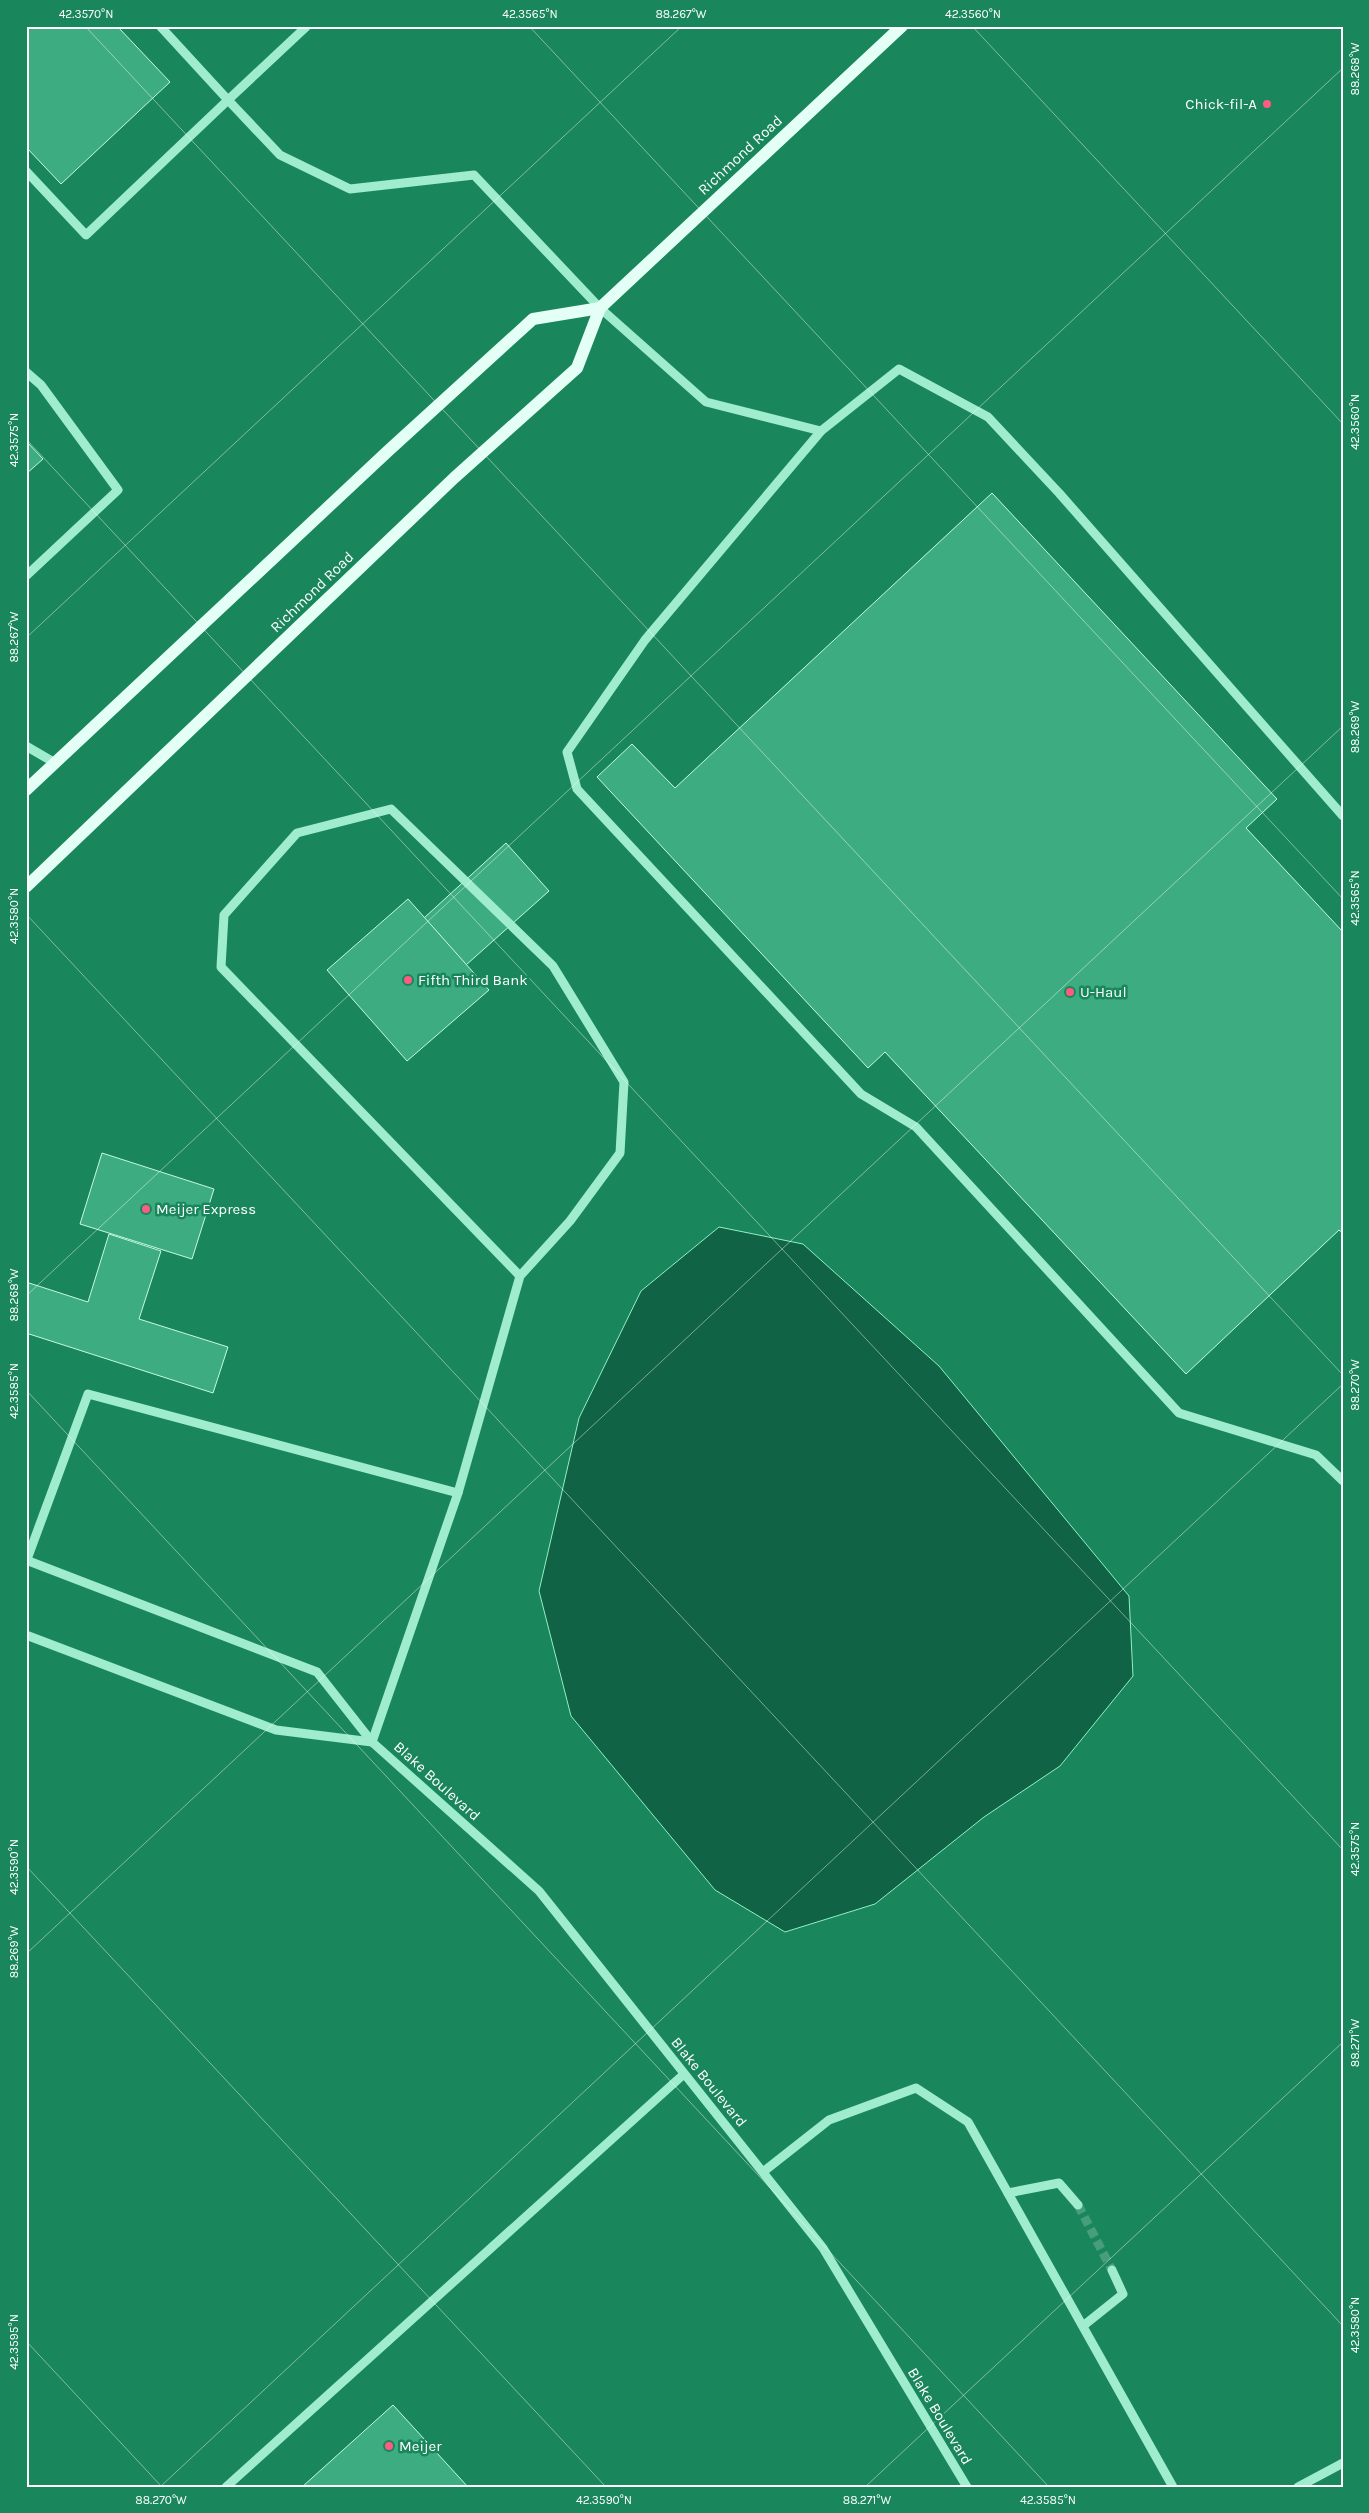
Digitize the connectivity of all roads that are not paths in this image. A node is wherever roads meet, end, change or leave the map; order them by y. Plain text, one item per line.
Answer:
1 (160, 26) edge
2 (307, 26) edge
3 (902, 26) edge
4 (228, 100) junction
5 (26, 171) edge
6 (600, 308) junction
7 (26, 372) edge
8 (821, 431) junction
9 (26, 576) edge
10 (26, 746) edge
11 (55, 763) junction
12 (26, 790) edge
13 (1343, 816) edge
14 (26, 887) edge
15 (520, 1276) junction
16 (1343, 1481) edge
17 (458, 1493) junction
18 (26, 1561) edge
19 (26, 1635) edge
20 (372, 1742) junction
21 (684, 2074) junction
22 (763, 2172) junction
23 (1008, 2193) junction
24 (1078, 2205) tunnel mouth
25 (1112, 2270) tunnel mouth
26 (1083, 2326) junction
27 (1343, 2463) edge
28 (226, 2487) edge
29 (967, 2487) edge
30 (1173, 2487) edge
31 (1298, 2487) edge

1 - 4 street
2 - 4 street
3 - 6 main road, Richmond Road
4 - 5 street
4 - 6 street
6 - 8 street
6 - 11 main road
6 - 14 main road, Richmond Road
7 - 9 street
8 - 13 street
8 - 16 street
10 - 11 street
11 - 12 main road
15 - 15 street
15 - 17 street
17 - 18 street
17 - 20 street
18 - 20 street, Blake Boulevard
19 - 20 street, Blake Boulevard
20 - 21 street, Blake Boulevard
21 - 22 street, Blake Boulevard
21 - 28 street
22 - 23 street
22 - 29 street, Blake Boulevard
23 - 24 street
23 - 26 street
25 - 26 street
26 - 30 street
27 - 31 street

